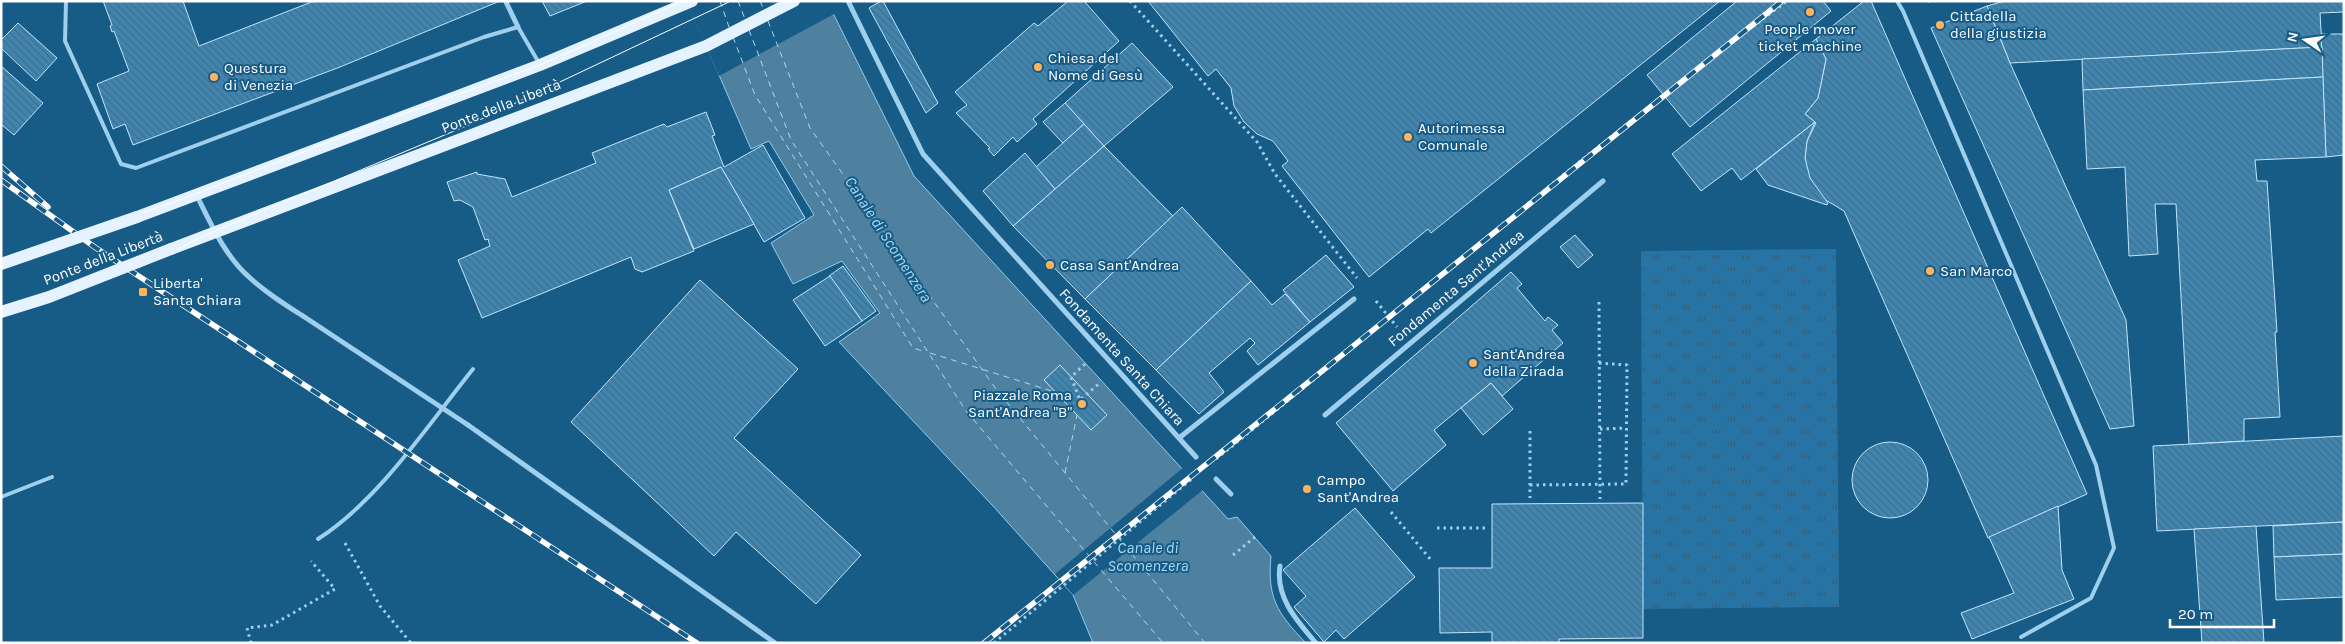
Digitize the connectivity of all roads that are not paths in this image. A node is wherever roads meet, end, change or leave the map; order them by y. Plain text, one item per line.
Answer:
1 (66, 1) edge
2 (794, 1) edge
3 (848, 1) edge
4 (1897, 1) edge
5 (506, 2) edge
6 (689, 3) edge
7 (518, 27) junction
8 (540, 65) junction
9 (1604, 181) dead end
10 (197, 196) junction
11 (214, 232) junction
12 (1, 264) edge
13 (1354, 299) dead end
14 (1, 312) edge
15 (473, 369) dead end
16 (1325, 415) dead end
17 (1178, 438) junction
18 (1196, 457) dead end
19 (52, 477) dead end
20 (1216, 479) dead end
21 (1231, 494) dead end
22 (1, 497) edge
23 (318, 539) dead end
24 (1280, 566) dead end
25 (2021, 637) dead end
26 (775, 643) edge
27 (1316, 643) edge

1 - 7 lane
2 - 11 main road, Ponte della Libertà
3 - 17 street, Fondamenta Santa Chiara
4 - 25 lane
5 - 7 street
6 - 8 main road, Ponte della Libertà
7 - 8 lane
8 - 10 main road, Ponte della Libertà
9 - 16 street, Fondamenta Sant'Andrea
10 - 11 street
10 - 12 main road, Ponte della Libertà, bridge
11 - 14 main road, Ponte della Libertà, bridge
11 - 26 street, bridge
13 - 17 street
15 - 23 lane
17 - 18 street, Fondamenta Santa Chiara
19 - 22 lane
20 - 21 street
24 - 27 street

